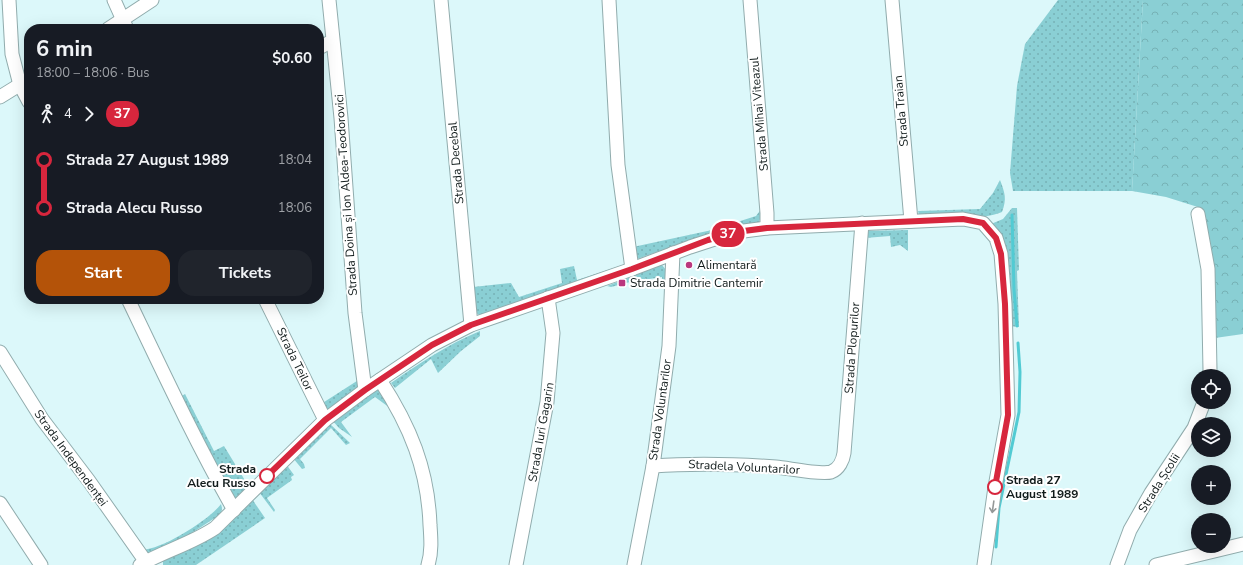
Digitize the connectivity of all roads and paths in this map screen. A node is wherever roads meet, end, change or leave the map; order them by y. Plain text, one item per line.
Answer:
1 (9, 0) edge
2 (114, 0) edge
3 (152, 0) edge
4 (329, 0) edge
5 (441, 0) edge
6 (609, 0) edge
7 (750, 0) edge
8 (892, 0) edge
9 (125, 24) edge
10 (332, 41) junction
11 (324, 45) edge
12 (24, 80) edge
13 (24, 83) edge
14 (0, 97) edge
15 (1198, 214) dead end
16 (911, 221) junction
17 (862, 223) junction
18 (767, 228) junction
19 (673, 253) junction
20 (632, 269) junction
21 (548, 298) junction
22 (130, 304) edge
23 (267, 304) edge
24 (471, 325) junction
25 (0, 352) edge
26 (1210, 369) edge
27 (380, 380) junction
28 (365, 390) junction
29 (1201, 409) edge
30 (325, 420) junction
31 (652, 466) junction
32 (834, 470) joint
33 (0, 503) edge
34 (234, 510) junction
35 (1243, 544) edge
36 (150, 562) edge
37 (42, 565) edge
38 (428, 565) edge
39 (516, 565) edge
40 (634, 565) edge
41 (984, 565) edge
42 (1117, 565) edge
43 (1159, 565) edge

1 - 12 street
2 - 9 street
3 - 9 street
4 - 10 street, Strada Doina și Ion Aldea-Teodorovici
5 - 24 street, Strada Decebal
6 - 20 street
7 - 18 street, Strada Mihai Viteazul
8 - 16 street, Strada Traian
10 - 11 street
10 - 28 street, Strada Doina și Ion Aldea-Teodorovici
13 - 14 street
15 - 26 street
16 - 17 street
16 -> 41 street
17 - 18 street
17 - 32 street, Strada Plopurilor
18 - 19 street
19 - 20 street
19 - 31 street, Strada Voluntarilor
20 - 21 street
21 - 24 street
21 - 39 street, Strada Iuri Gagarin
22 - 34 street
23 - 30 street, Strada Teilor
24 - 27 street
25 - 36 street, Strada Independenței
27 - 28 street
27 - 38 street
28 - 30 street
29 - 42 street, Strada Școlii
30 - 34 street
31 - 32 street, Stradela Voluntarilor
31 - 40 street, Strada Voluntarilor
33 - 37 street
34 - 36 street
35 - 43 street

